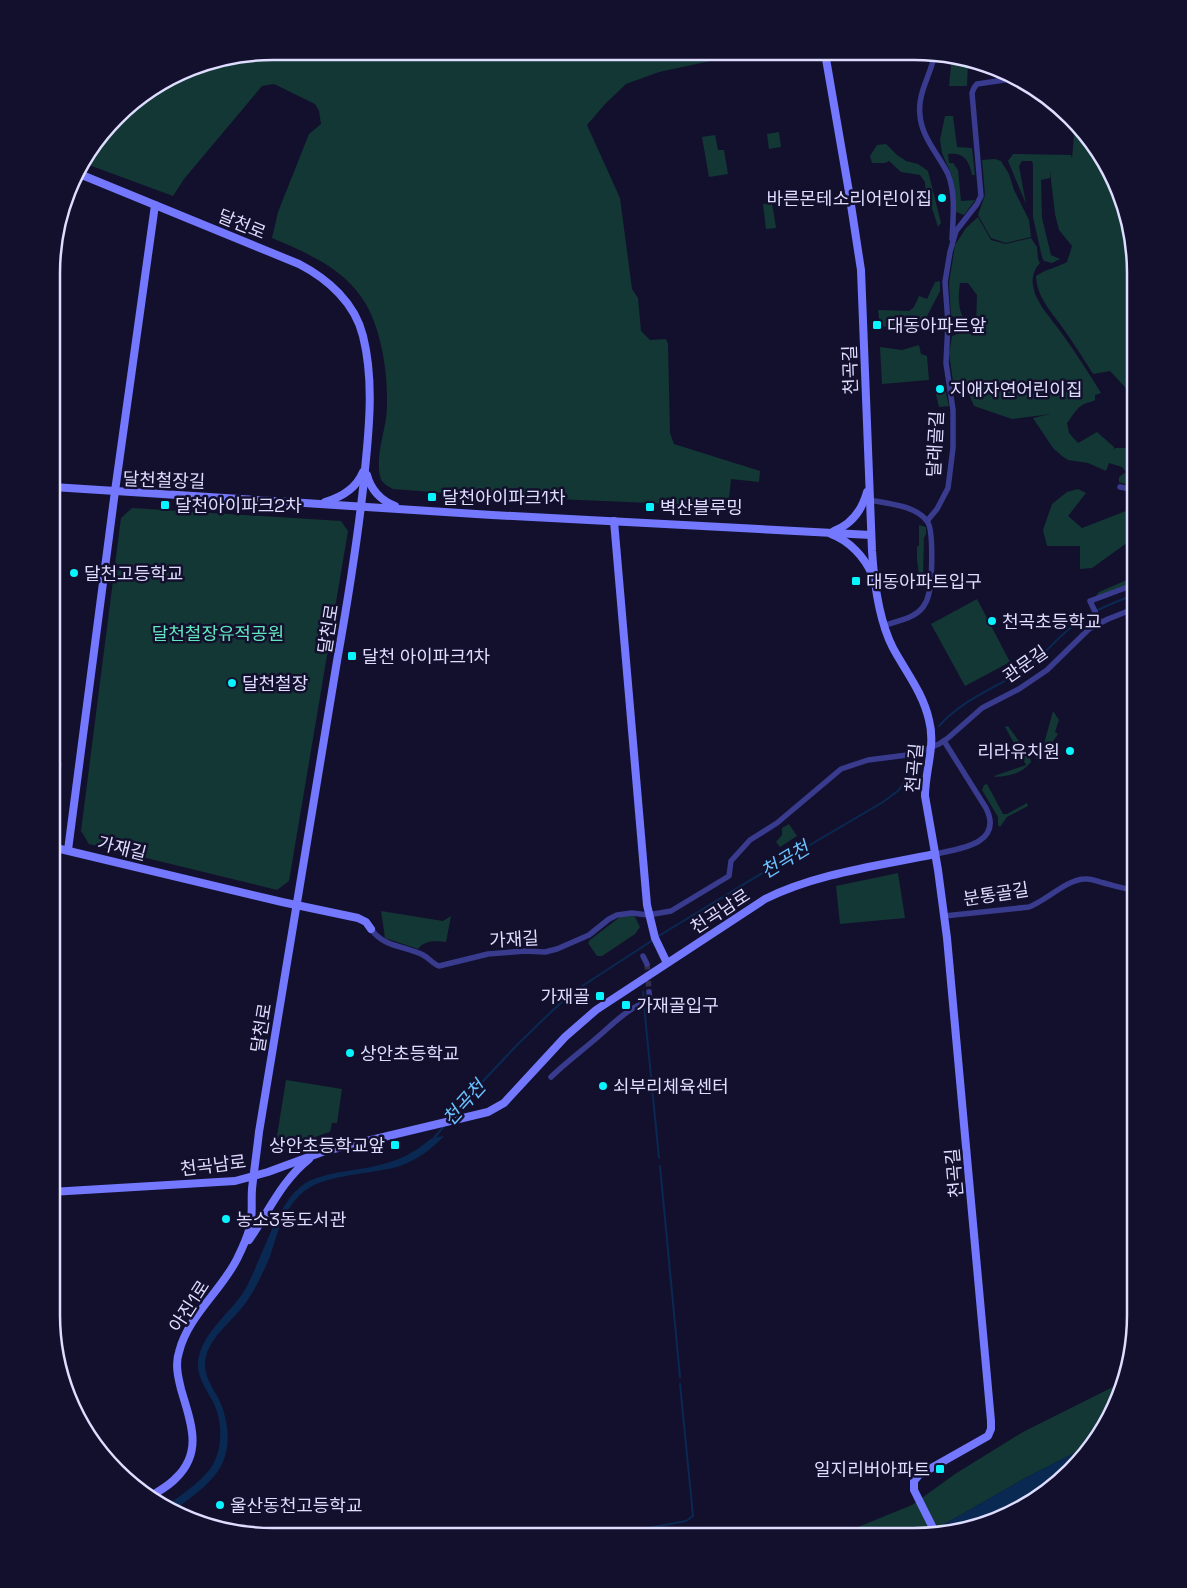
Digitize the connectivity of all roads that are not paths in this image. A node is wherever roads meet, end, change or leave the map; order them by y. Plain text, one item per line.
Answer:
1 (826, 60) edge
2 (932, 61) edge
3 (1004, 80) edge
4 (84, 176) edge
5 (155, 205) junction
6 (952, 244) junction
7 (365, 468) junction
8 (869, 485) junction
9 (60, 487) edge
10 (1120, 487) dead end
11 (1127, 488) edge
12 (115, 491) junction
13 (870, 500) junction
14 (317, 503) junction
15 (362, 506) junction
16 (404, 509) junction
17 (614, 521) junction
18 (927, 521) junction
19 (827, 532) junction
20 (871, 535) junction
21 (875, 583) junction
22 (1127, 587) edge
23 (1127, 611) edge
24 (1099, 620) junction
25 (885, 625) junction
26 (944, 741) junction
27 (932, 747) junction
28 (60, 848) edge
29 (68, 850) junction
30 (935, 854) junction
31 (1127, 888) edge
32 (296, 905) junction
33 (648, 915) junction
34 (944, 916) junction
35 (371, 929) joint
36 (644, 956) dead end
37 (668, 962) junction
38 (647, 964) tunnel mouth
39 (650, 992) dead end
40 (551, 1078) dead end
41 (316, 1154) junction
42 (254, 1176) junction
43 (60, 1192) edge
44 (241, 1250) junction
45 (156, 1493) edge
46 (933, 1527) edge

1 - 8 street, 천곡길
2 - 6 street, 달래골길
3 - 6 street, 달래골길
4 - 5 street, 달천로
5 - 7 street, 달천로
5 - 12 street
6 - 18 street, 달래골길
7 - 14 street
7 - 15 street, 달천로
7 - 16 street
8 - 13 street, 천곡길
8 - 19 street
9 - 12 street
10 - 11 street
12 - 14 street, 달천철장길
12 - 29 street, 달천철장길
13 - 18 street
13 - 20 street, 천곡길
14 - 15 street, 달천철장길
15 - 16 street, 달천철장길
15 - 32 street, 달천로
16 - 17 street, 달천철장길
17 - 19 street, 달천철장길
17 - 33 street
18 - 25 street
19 - 20 street, 달천철장길
19 - 21 street
20 - 21 street, 천곡길
21 - 25 street, 천곡길
22 - 24 street
23 - 24 street, 관문길
24 - 26 street, 관문길
25 - 27 street, 천곡길
26 - 27 street, 관문길
26 - 30 street, 천곡남로
27 - 30 street, 천곡길
27 - 33 street, 가재길
28 - 29 street, 가재길
29 - 32 street, 가재길
30 - 34 street, 천곡길
30 - 37 street, 천곡남로
31 - 34 street, 분통골길
32 - 35 street, 가재길
32 - 42 street, 달천로
33 - 35 street, 가재길
33 - 37 street
34 - 46 street, 천곡길
36 - 38 street
37 - 41 street, 천곡남로
39 - 40 street
41 - 42 street, 천곡남로
41 - 44 street
42 - 43 street, 천곡남로
42 - 44 street, 아진1로
44 - 45 street, 아진1로

